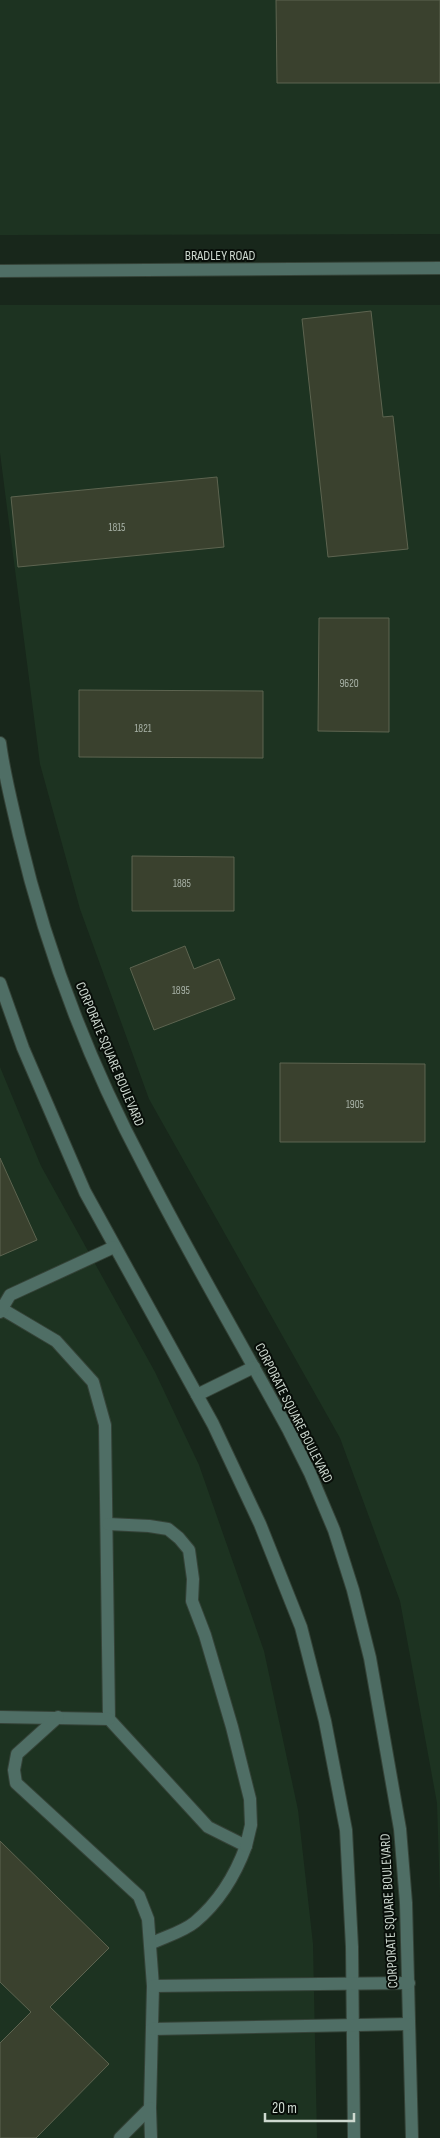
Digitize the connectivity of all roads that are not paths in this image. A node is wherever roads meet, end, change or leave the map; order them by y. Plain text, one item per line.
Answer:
1 (440, 268) edge
2 (0, 272) edge
3 (0, 743) edge
4 (0, 983) edge
5 (114, 1247) junction
6 (1, 1311) edge
7 (254, 1367) junction
8 (197, 1395) junction
9 (108, 1524) junction
10 (0, 1717) edge
11 (58, 1717) junction
12 (110, 1719) junction
13 (246, 1846) junction
14 (150, 1944) junction
15 (352, 1983) junction
16 (408, 1983) junction
17 (153, 1986) junction
18 (352, 2024) junction
19 (409, 2024) junction
20 (152, 2029) junction
21 (150, 2108) junction
22 (120, 2138) edge
23 (151, 2138) edge
24 (354, 2138) edge
25 (412, 2138) edge

1 - 2 street, BRADLEY ROAD
3 - 7 street, CORPORATE SQUARE BOULEVARD
4 - 5 street
5 - 6 street
5 - 8 street
6 - 9 street
7 - 8 street
7 - 16 street, CORPORATE SQUARE BOULEVARD
8 - 15 street
9 - 12 street
9 - 13 street
10 - 11 street
11 - 12 street
11 - 14 street
12 - 13 street
13 - 14 street
14 - 17 street
15 - 16 street
15 - 17 street
15 - 18 street
16 - 19 street, CORPORATE SQUARE BOULEVARD
17 - 20 street
18 - 19 street
18 - 20 street
18 - 24 street
19 - 25 street, CORPORATE SQUARE BOULEVARD
20 - 21 street
21 - 22 street
21 - 23 street

